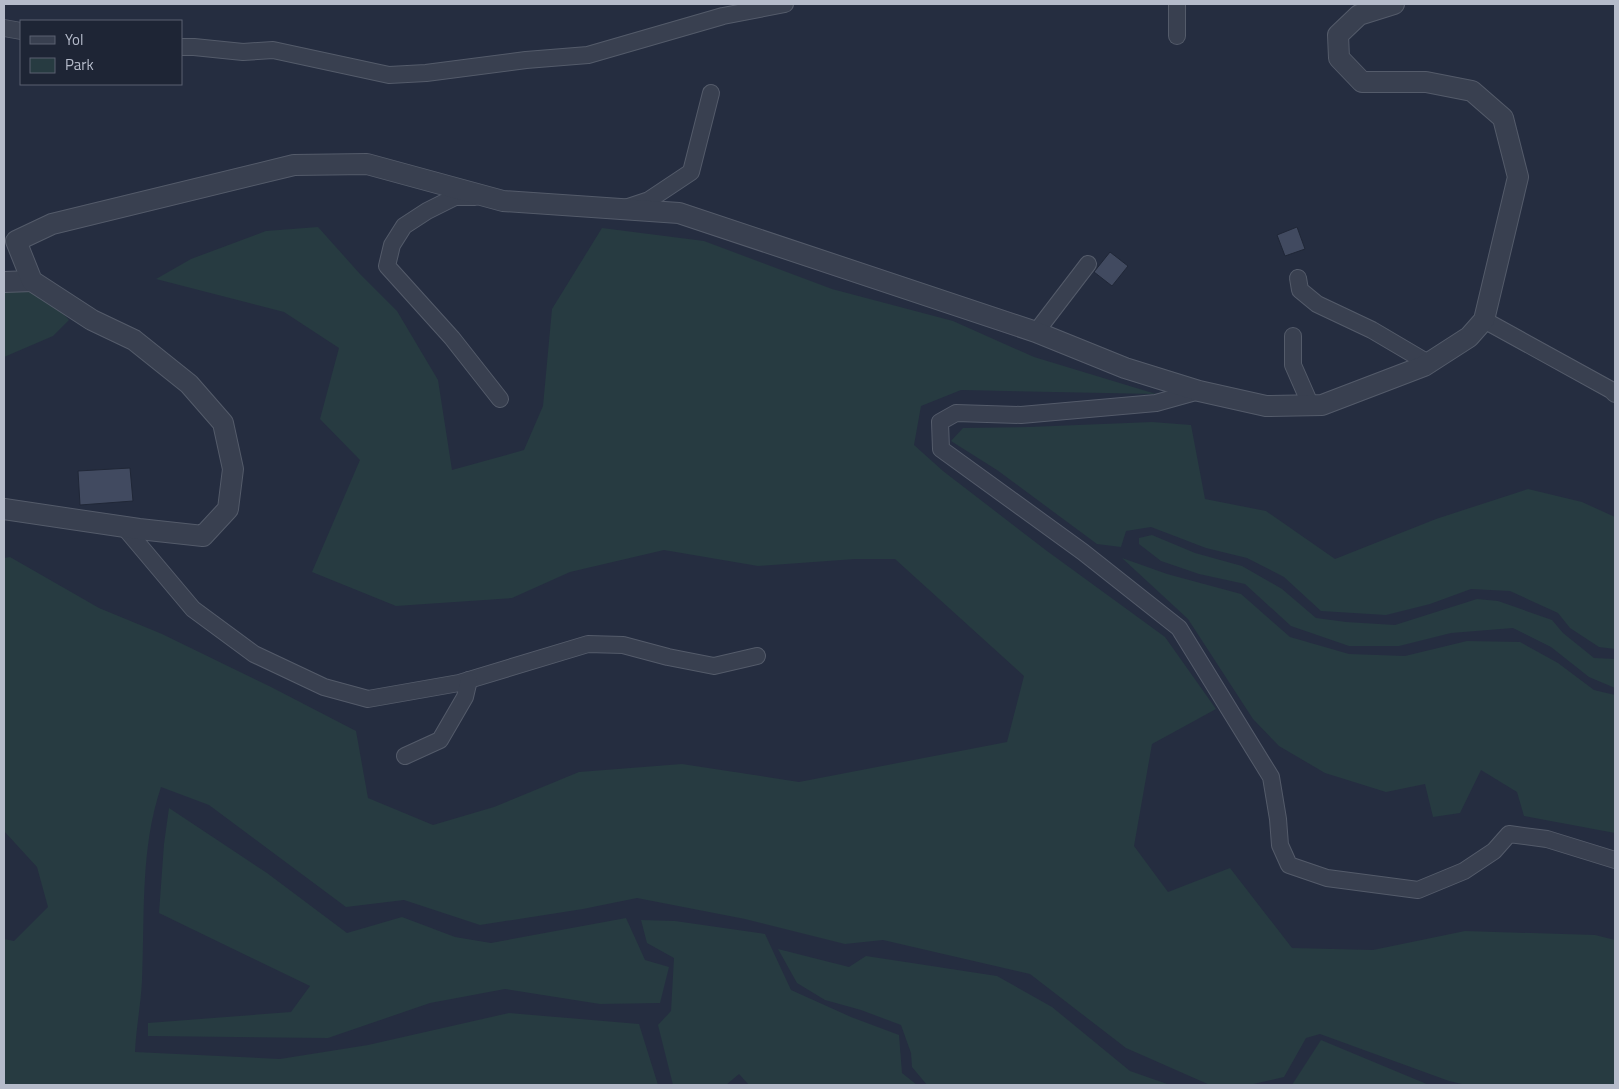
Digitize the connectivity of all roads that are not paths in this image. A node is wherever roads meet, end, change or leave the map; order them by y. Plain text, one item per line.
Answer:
1 (785, 4) edge
2 (1177, 4) edge
3 (1394, 4) edge
4 (4, 28) edge
5 (20, 31) edge
6 (1177, 36) dead end
7 (182, 47) edge
8 (711, 93) dead end
9 (489, 198) junction
10 (620, 209) junction
11 (1088, 264) dead end
12 (1298, 278) dead end
13 (32, 280) junction
14 (4, 282) edge
15 (1484, 320) junction
16 (1036, 332) junction
17 (1293, 336) dead end
18 (1428, 364) junction
19 (1614, 388) edge
20 (1199, 391) junction
21 (500, 399) dead end
22 (1311, 406) junction
23 (4, 509) edge
24 (124, 527) junction
25 (757, 656) dead end
26 (469, 680) junction
27 (405, 756) dead end
28 (1615, 860) edge

1 - 7 street
2 - 6 street
3 - 15 street
4 - 5 street
8 - 10 street
9 - 10 street
9 - 13 street
9 - 21 street
10 - 16 street
11 - 16 street
12 - 18 street
13 - 14 street
13 - 24 street
15 - 18 street
15 - 19 street
16 - 20 street
17 - 22 street
18 - 22 street
20 - 22 street
20 - 28 street
23 - 24 street
24 - 26 street
25 - 26 street
26 - 27 street

